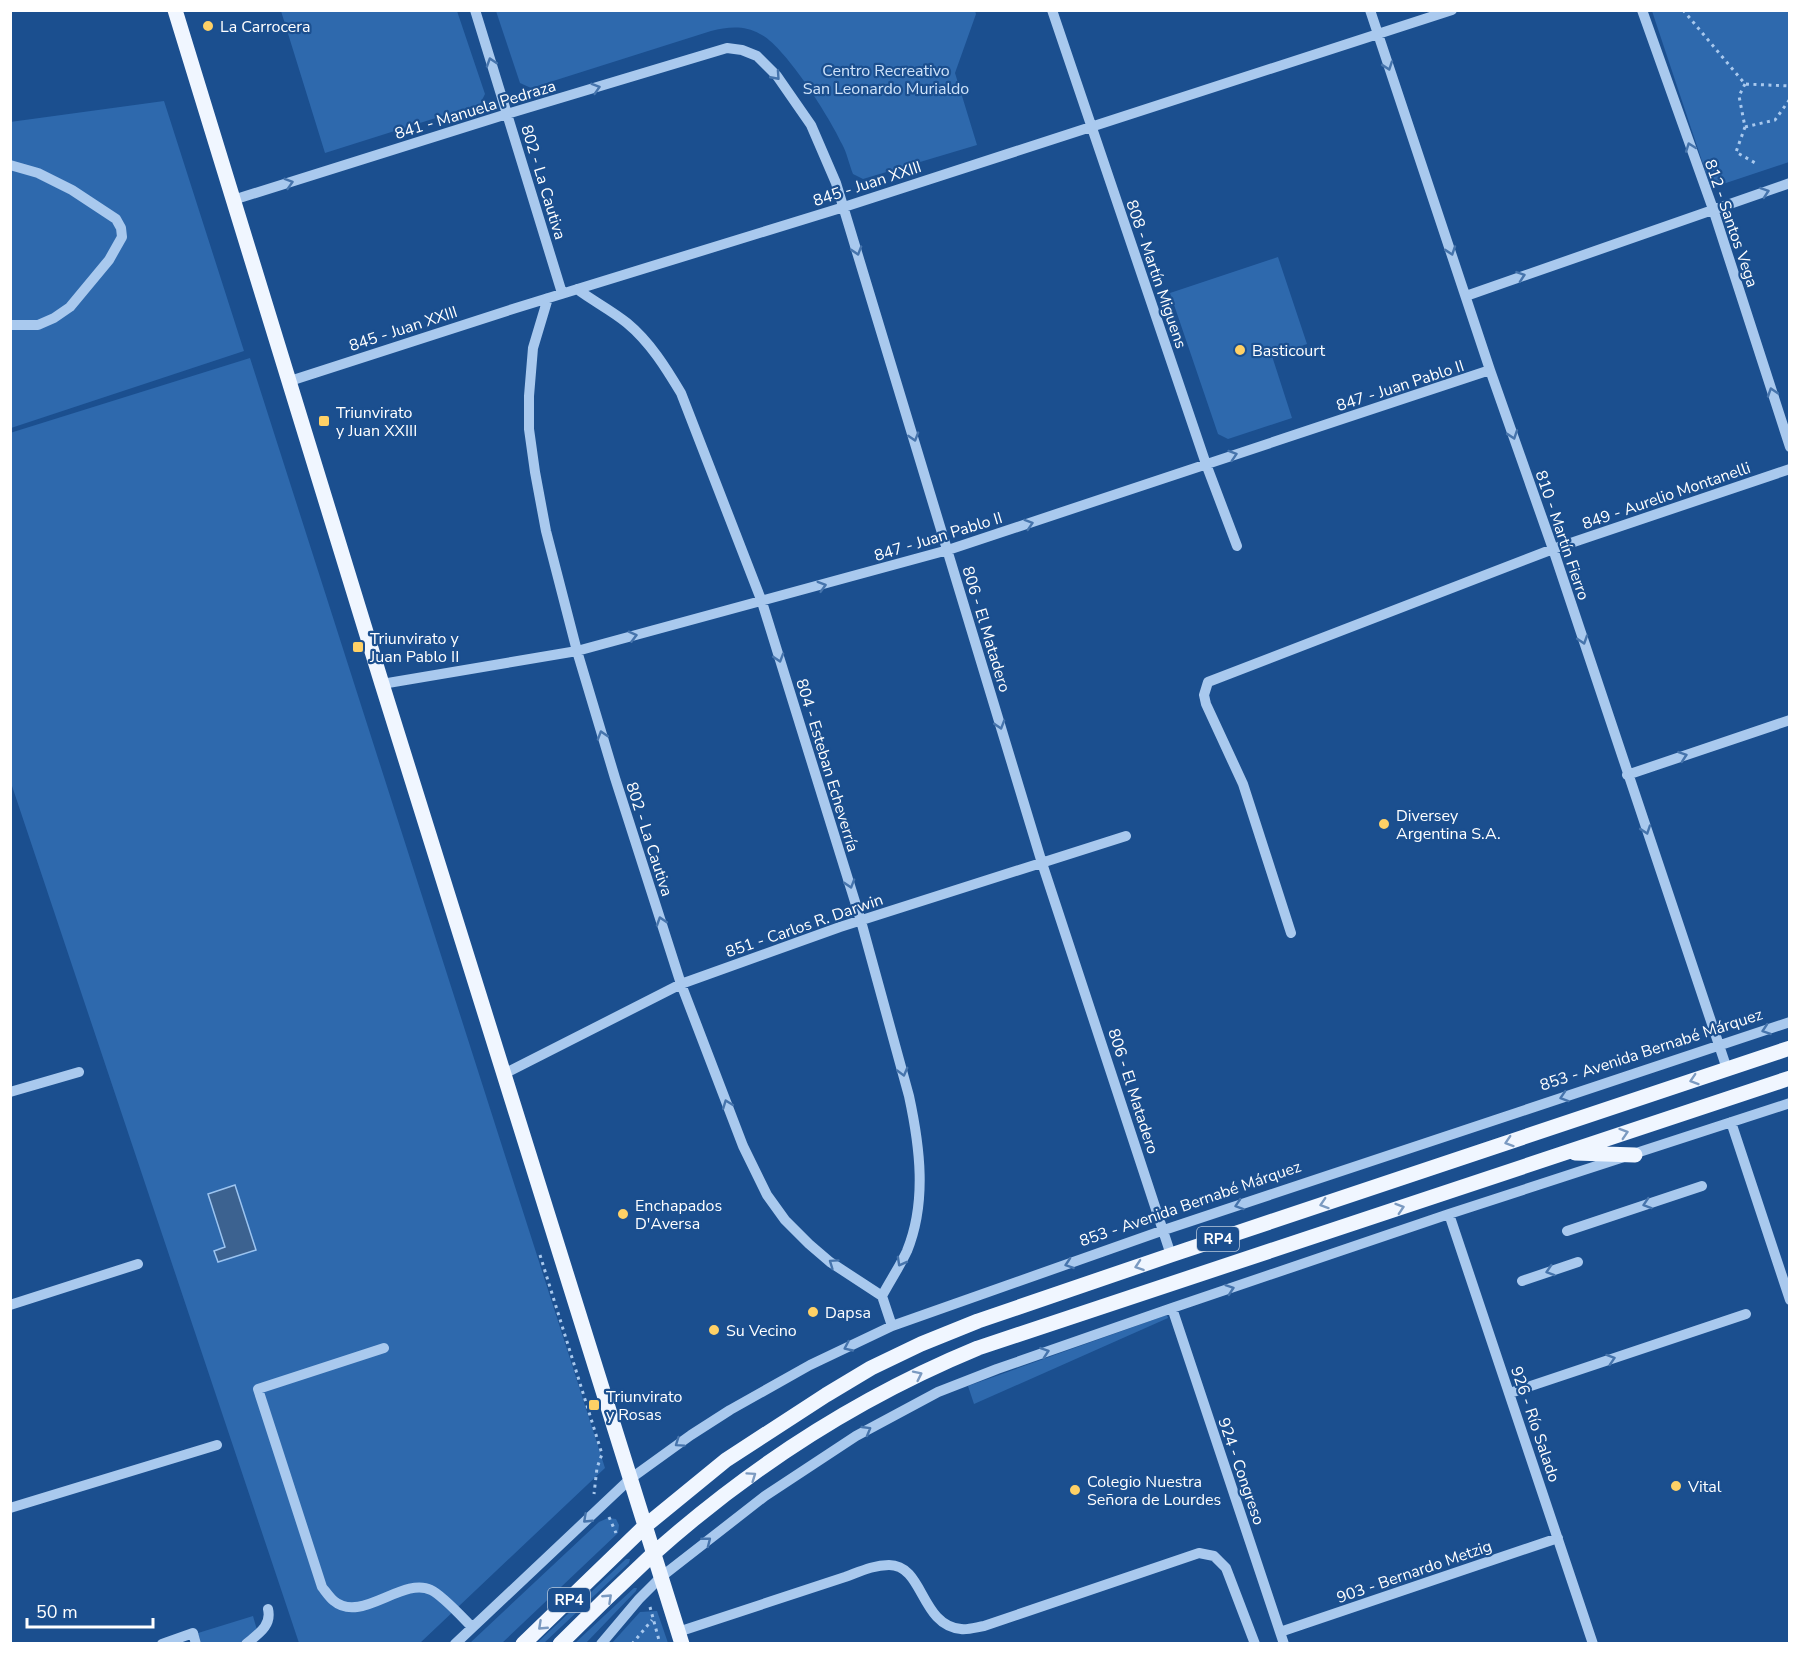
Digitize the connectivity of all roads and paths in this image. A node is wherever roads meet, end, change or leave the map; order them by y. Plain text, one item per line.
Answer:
1 (175, 10) edge
2 (475, 10) edge
3 (1052, 10) edge
4 (1370, 10) edge
5 (1452, 10) edge
6 (1642, 10) edge
7 (1683, 10) edge
8 (1378, 35) junction
9 (727, 48) joint
10 (1745, 84) junction
11 (1790, 86) edge
12 (1790, 99) edge
13 (507, 114) junction
14 (1090, 126) junction
15 (1745, 127) junction
16 (1757, 164) dead end
17 (10, 165) edge
18 (1790, 183) edge
19 (233, 200) junction
20 (844, 207) junction
21 (1713, 209) junction
22 (577, 289) junction
23 (562, 293) junction
24 (1466, 296) junction
25 (548, 298) junction
26 (10, 325) edge
27 (1490, 370) junction
28 (290, 381) junction
29 (1790, 447) edge
30 (1206, 464) junction
31 (1790, 469) edge
32 (1237, 546) dead end
33 (1553, 549) junction
34 (948, 550) junction
35 (762, 602) junction
36 (577, 651) junction
37 (382, 684) junction
38 (1790, 720) edge
39 (1627, 775) junction
40 (1126, 836) dead end
41 (1042, 863) junction
42 (861, 921) junction
43 (1291, 933) dead end
44 (681, 984) junction
45 (1790, 1022) edge
46 (1719, 1046) junction
47 (1790, 1048) edge
48 (1727, 1069) junction
49 (79, 1072) dead end
50 (504, 1074) junction
51 (1790, 1078) edge
52 (10, 1092) edge
53 (1790, 1103) edge
54 (1731, 1122) junction
55 (1566, 1152) junction
56 (1635, 1155) junction
57 (1702, 1186) dead end
58 (1449, 1214) junction
59 (1164, 1230) junction
60 (1567, 1231) dead end
61 (540, 1255) dead end
62 (1171, 1255) junction
63 (1578, 1262) dead end
64 (138, 1264) dead end
65 (1522, 1281) dead end
66 (882, 1296) junction
67 (1790, 1300) edge
68 (10, 1305) edge
69 (1172, 1308) junction
70 (1746, 1314) dead end
71 (892, 1326) junction
72 (384, 1348) dead end
73 (1510, 1393) junction
74 (217, 1445) dead end
75 (630, 1479) junction
76 (602, 1506) junction
77 (10, 1508) edge
78 (644, 1527) junction
79 (1558, 1538) junction
80 (623, 1548) junction
81 (653, 1554) junction
82 (661, 1577) junction
83 (644, 1594) junction
84 (668, 1601) junction
85 (268, 1610) dead end
86 (653, 1619) junction
87 (472, 1627) junction
88 (1280, 1632) junction
89 (680, 1638) edge
90 (162, 1644) edge
91 (196, 1644) edge
92 (246, 1644) edge
93 (455, 1644) edge
94 (523, 1644) edge
95 (560, 1644) edge
96 (601, 1644) edge
97 (632, 1644) edge
98 (660, 1644) edge
99 (1255, 1644) edge
100 (1284, 1644) edge
101 (1593, 1644) edge

1 - 19 main road
13 -> 2 street, 802 - La Cautiva
3 - 14 street, 808 - Martín Miguens
4 - 8 street, 810 - Martín Fierro
5 - 8 street, 845 - Juan XXIII
21 -> 6 street, 812 - Santos Vega
7 - 10 path
8 - 14 street, 845 - Juan XXIII
8 -> 24 street, 810 - Martín Fierro
13 -> 9 street, 841 - Manuela Pedraza
9 -> 20 street, 806 - El Matadero
10 - 11 path
10 - 15 path
12 - 15 path
19 -> 13 street, 841 - Manuela Pedraza
13 - 23 street, 802 - La Cautiva
14 - 20 street, 845 - Juan XXIII
14 - 30 street, 808 - Martín Miguens
15 - 16 path
17 - 26 street
21 -> 18 street
19 - 28 main road
20 - 22 street, 845 - Juan XXIII
20 -> 34 street, 806 - El Matadero
24 -> 21 street
29 -> 21 street, 812 - Santos Vega
22 - 23 street, 845 - Juan XXIII
22 - 35 street, 804 - Esteban Echeverría
23 - 25 street, 845 - Juan XXIII
24 - 27 street, 810 - Martín Fierro
25 - 28 street, 845 - Juan XXIII
25 - 36 street, 802 - La Cautiva
30 -> 27 street, 847 - Juan Pablo II
27 -> 33 street, 810 - Martín Fierro
28 - 37 main road
30 - 32 street, 808 - Martín Miguens
34 -> 30 street, 847 - Juan Pablo II
31 - 33 street, 849 - Aurelio Montanelli
33 -> 39 street, 810 - Martín Fierro
33 - 43 street, 849 - Aurelio Montanelli
35 -> 34 street, 847 - Juan Pablo II
34 -> 41 street, 806 - El Matadero
36 -> 35 street, 847 - Juan Pablo II
35 -> 42 street, 804 - Esteban Echeverría
36 - 37 street, 847 - Juan Pablo II
44 -> 36 street, 802 - La Cautiva
37 - 50 main road
39 -> 38 street
39 -> 46 street, 810 - Martín Fierro
40 - 41 street, 851 - Carlos R. Darwin
41 - 42 street, 851 - Carlos R. Darwin
41 - 59 street, 806 - El Matadero
42 - 44 street, 851 - Carlos R. Darwin
42 -> 66 street, 804 - Esteban Echeverría
44 - 50 street, 851 - Carlos R. Darwin
66 -> 44 street, 802 - La Cautiva
45 -> 46 street, 853 - Avenida Bernabé Márquez
46 - 48 street, 810 - Martín Fierro
46 -> 59 street, 853 - Avenida Bernabé Márquez
47 - 48 main road, RP4
48 -> 62 main road, RP4
49 - 52 street
50 - 75 main road
55 -> 51 main road, RP4
53 - 54 street
54 - 56 street
54 - 67 street
55 - 56 main road
81 -> 55 main road, RP4
56 - 58 street
57 -> 60 street
69 -> 58 street
58 - 73 street, 926 - Río Salado
59 - 62 street, 806 - El Matadero
59 -> 71 street, 853 - Avenida Bernabé Márquez
61 - 76 path
62 -> 78 main road, RP4
63 -> 65 street
64 - 68 street
66 - 71 street
82 -> 69 street
69 - 88 street, 924 - Congreso
73 -> 70 street
71 -> 75 street, 853 - Avenida Bernabé Márquez
72 - 87 street
73 - 79 street, 926 - Río Salado
74 - 77 street
75 - 76 street, 853 - Avenida Bernabé Márquez
75 - 78 main road
76 - 80 path
76 -> 87 street, 853 - Avenida Bernabé Márquez
78 - 80 main road, RP4
78 - 81 main road
79 - 88 street, 903 - Bernardo Metzig
79 - 101 street, 926 - Río Salado
80 -> 94 main road, RP4
81 - 82 main road
95 -> 81 main road, RP4
82 - 83 street
82 - 84 main road
83 - 86 path
83 - 96 street
84 - 86 path
84 - 89 main road
85 - 92 street
86 - 97 path
86 - 98 path
87 - 93 street, 853 - Avenida Bernabé Márquez
88 - 100 street, 924 - Congreso
89 - 99 street
90 - 91 street

